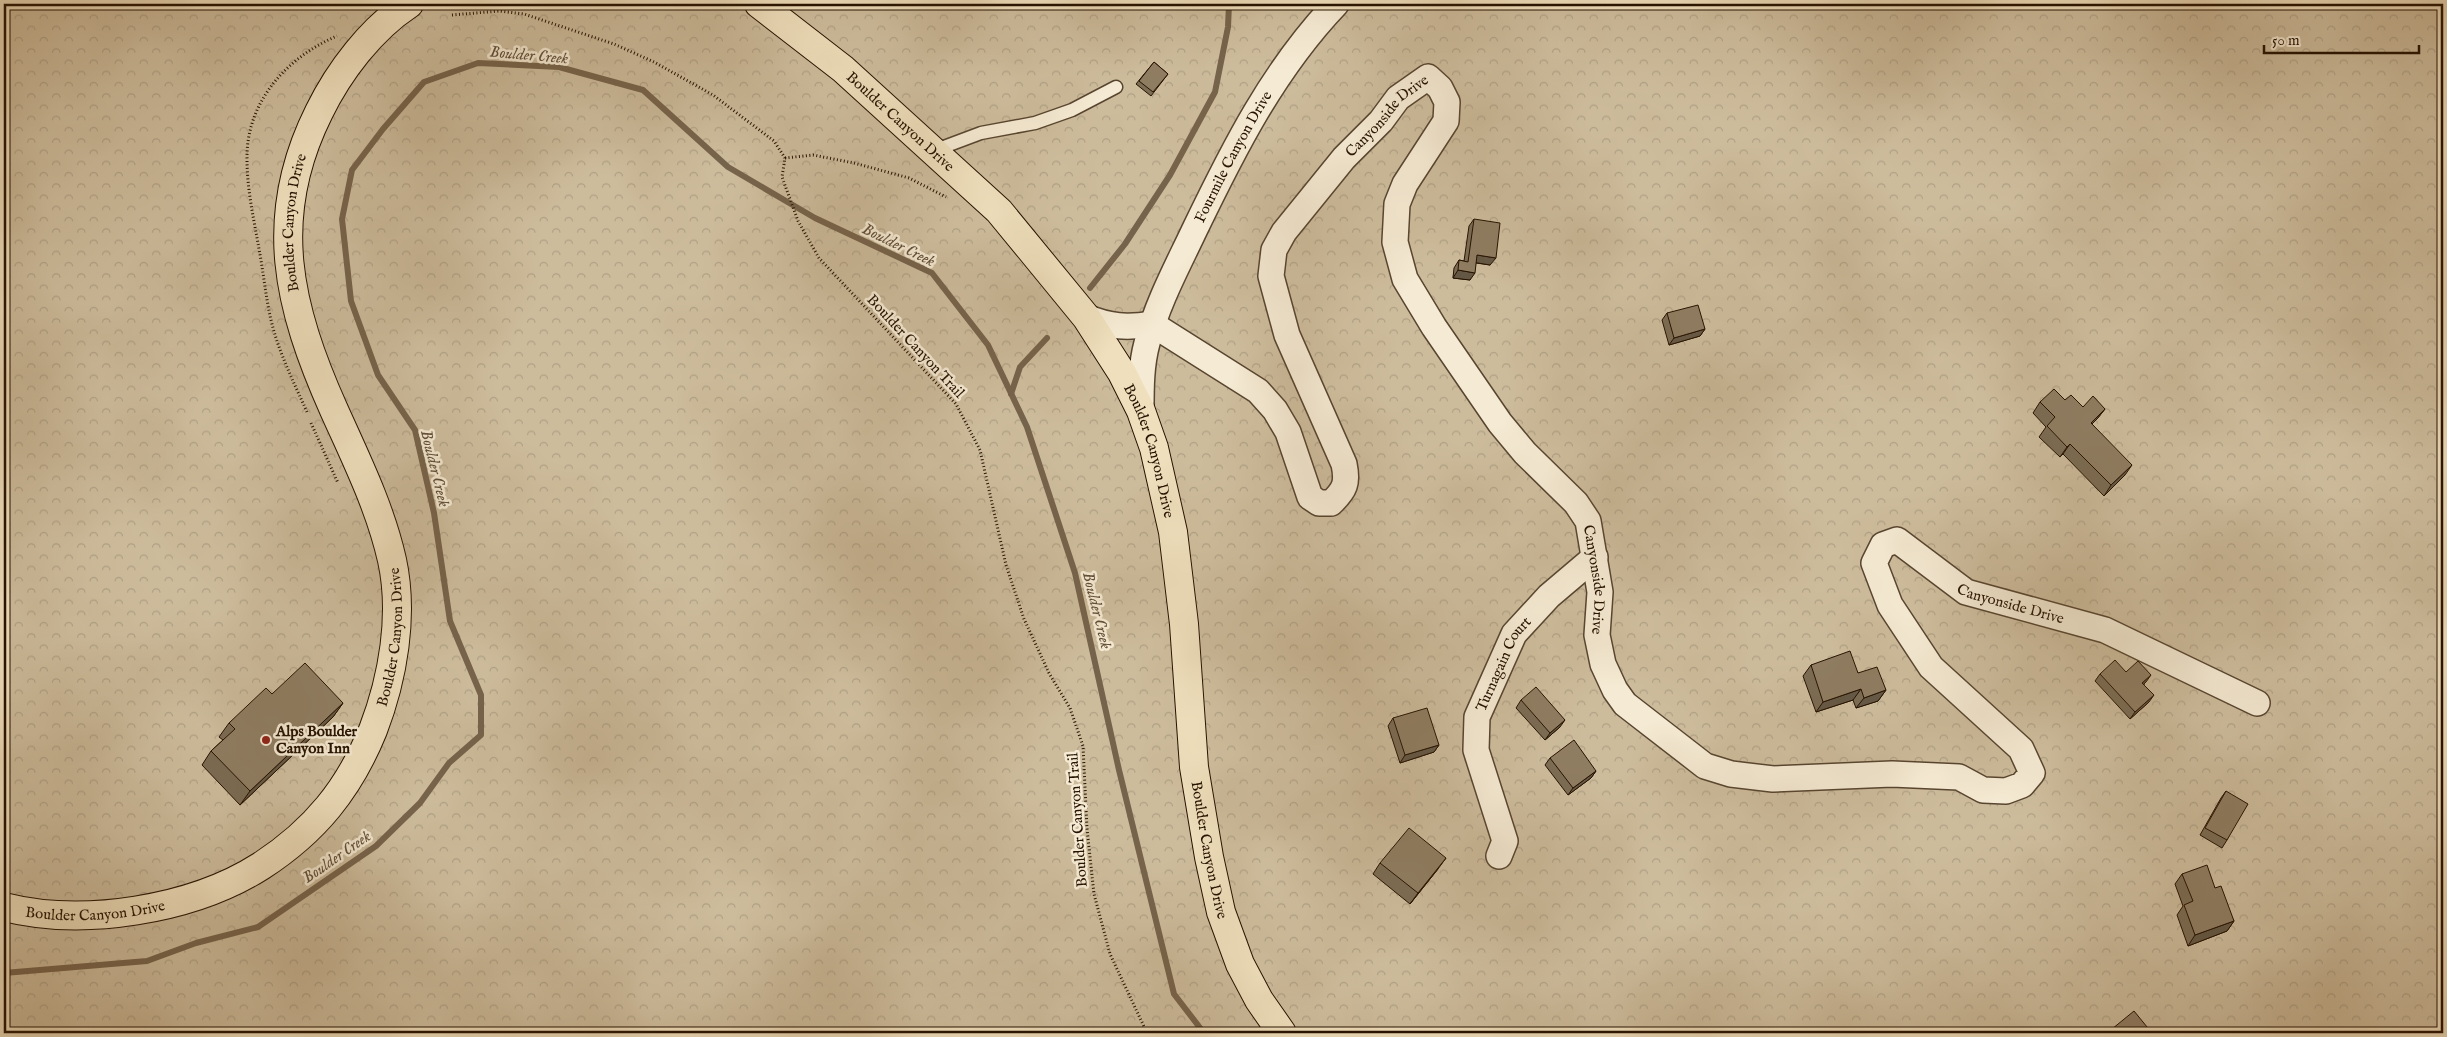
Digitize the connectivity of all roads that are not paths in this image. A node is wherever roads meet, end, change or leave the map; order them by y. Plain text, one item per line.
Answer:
1 (409, 4) edge
2 (759, 4) edge
3 (1336, 4) edge
4 (1116, 87) dead end
5 (933, 151) junction
6 (1086, 317) junction
7 (1152, 324) junction
8 (1141, 411) junction
9 (1595, 557) junction
10 (2257, 703) dead end
11 (1498, 856) dead end
12 (4, 908) edge
13 (1282, 1033) edge

1 - 12 main road, Boulder Canyon Drive
2 - 5 main road, Boulder Canyon Drive
3 - 7 street, Fourmile Canyon Drive
4 - 5 lane
5 - 6 main road, Boulder Canyon Drive
6 - 7 street
6 - 8 main road, Boulder Canyon Drive
7 - 8 street, Fourmile Canyon Drive
7 - 9 street, Canyonside Drive
8 - 13 main road, Boulder Canyon Drive
9 - 10 street, Canyonside Drive
9 - 11 street, Turnagain Court

